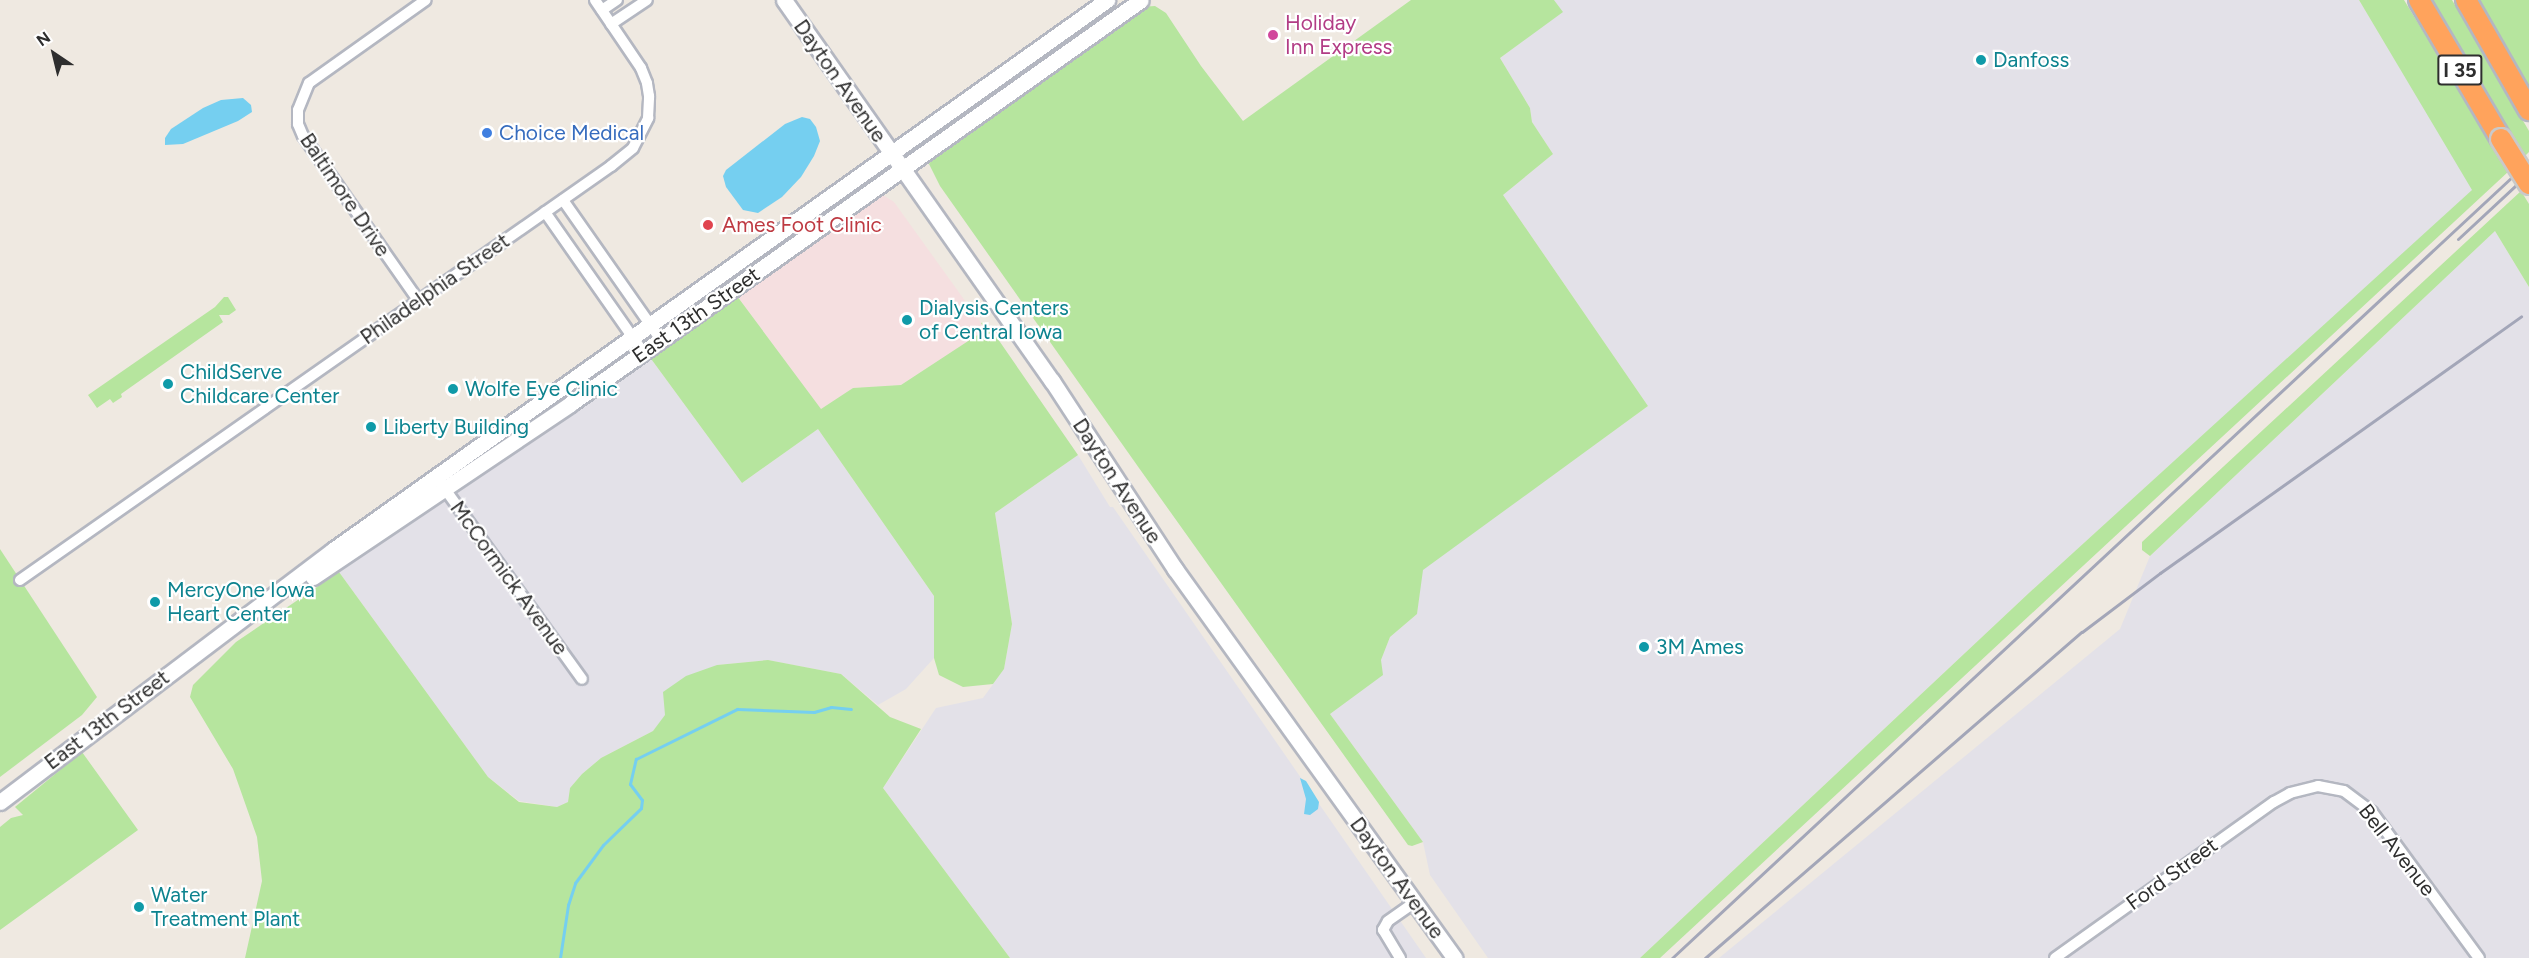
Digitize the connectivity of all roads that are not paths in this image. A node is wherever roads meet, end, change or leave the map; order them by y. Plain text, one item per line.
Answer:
1 (426, 0) edge
2 (595, 0) edge
3 (616, 0) edge
4 (647, 0) edge
5 (784, 0) edge
6 (1107, 0) edge
7 (1141, 0) edge
8 (2419, 0) edge
9 (2466, 0) edge
10 (602, 10) junction
11 (611, 24) junction
12 (2529, 110) edge
13 (891, 155) junction
14 (902, 170) junction
15 (2529, 184) edge
16 (562, 200) junction
17 (545, 212) junction
18 (418, 300) junction
19 (651, 325) junction
20 (633, 338) junction
21 (661, 340) junction
22 (643, 352) junction
23 (441, 483) junction
24 (20, 580) dead end
25 (582, 679) dead end
26 (2290, 793) joint
27 (0, 802) edge
28 (1414, 903) junction
29 (1400, 958) edge
30 (1455, 958) edge
31 (2055, 958) edge
32 (2479, 958) edge

1 - 18 street, Baltimore Drive
2 - 10 street, Philadelphia Street
3 - 10 street
4 - 11 street
5 - 13 main road, Dayton Avenue
6 - 13 main road, East 13th Street
7 - 14 main road, East 13th Street
8 - 15 highway, I 35, bridge
9 - 12 highway, I 35
10 - 11 street, Philadelphia Street
11 - 16 street, Philadelphia Street
13 - 14 main road, Dayton Avenue
13 - 19 main road, East 13th Street
14 - 21 main road, East 13th Street
14 - 28 main road, Dayton Avenue
16 - 17 street, Philadelphia Street
16 - 19 street
17 - 18 street, Philadelphia Street
17 - 20 street
18 - 24 street, Philadelphia Street
19 - 20 main road, East 13th Street
19 - 21 street
20 - 22 street
20 - 23 main road, East 13th Street
21 - 22 main road, East 13th Street
22 - 23 main road, East 13th Street
23 - 25 street, McCormick Avenue
23 - 27 main road, East 13th Street
26 - 31 street, Ford Street
26 - 32 street, Bell Avenue
28 - 29 street
28 - 30 main road, Dayton Avenue

